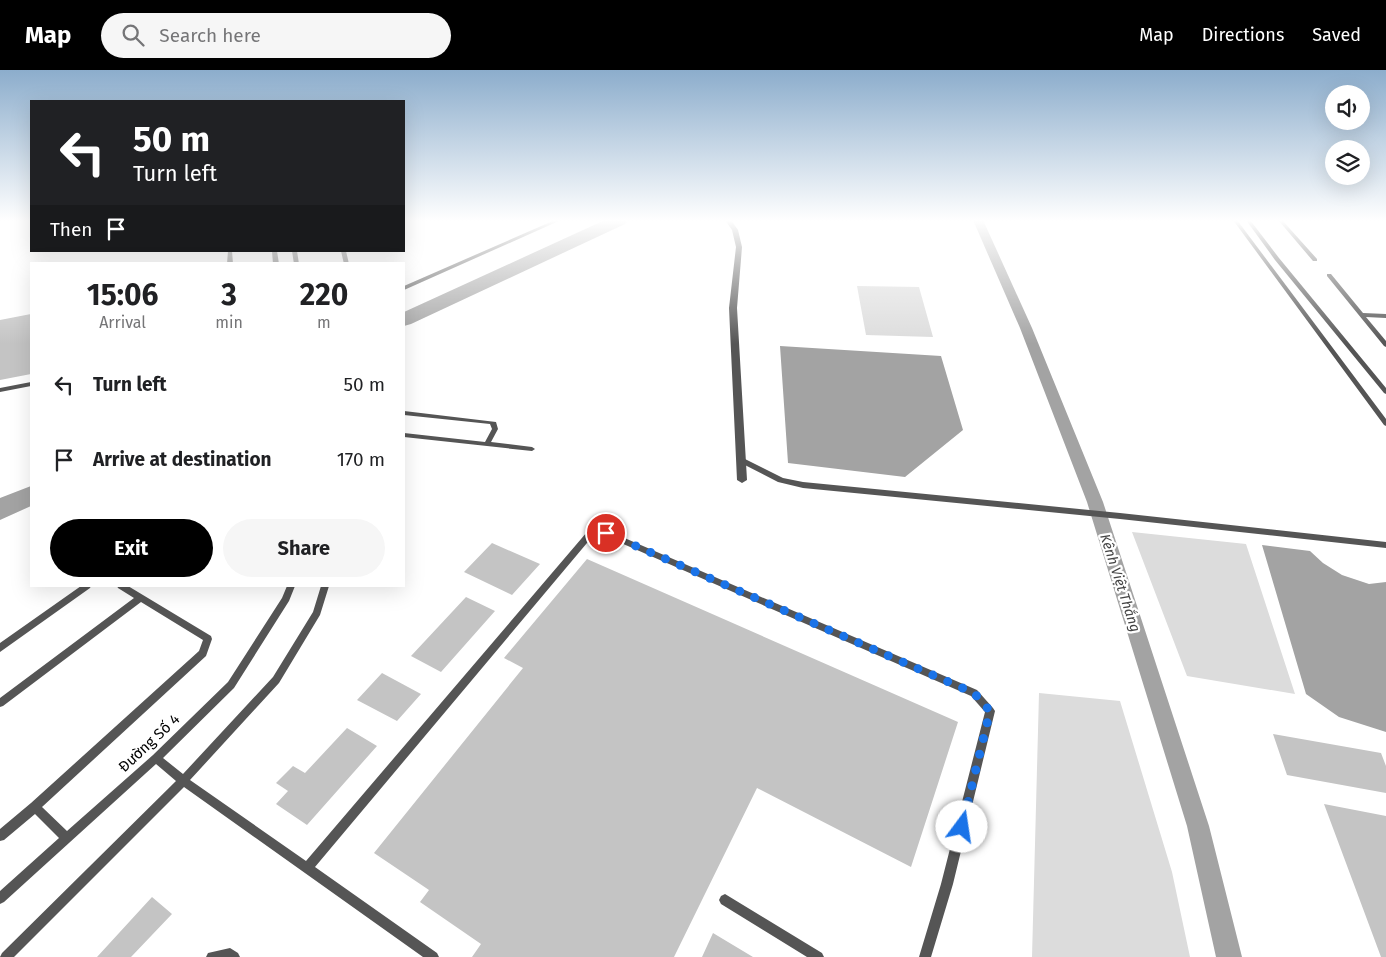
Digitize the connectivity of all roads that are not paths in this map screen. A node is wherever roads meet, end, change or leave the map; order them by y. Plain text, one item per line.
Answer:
1 (465, 261) edge
2 (738, 261) edge
3 (1266, 261) edge
4 (1280, 261) edge
5 (1329, 275) dead end
6 (405, 288) edge
7 (1361, 315) junction
8 (1386, 316) edge
9 (1386, 345) edge
10 (30, 384) edge
11 (0, 390) edge
12 (1386, 392) edge
13 (405, 413) edge
14 (1386, 424) edge
15 (405, 434) edge
16 (487, 444) junction
17 (532, 449) dead end
18 (741, 460) junction
19 (742, 480) dead end
20 (1386, 545) edge
21 (85, 587) edge
22 (123, 587) edge
23 (291, 587) edge
24 (325, 587) edge
25 (140, 598) junction
26 (0, 648) edge
27 (0, 703) edge
28 (156, 758) junction
29 (183, 781) junction
30 (35, 807) junction
31 (0, 836) edge
32 (67, 838) junction
33 (307, 868) junction
34 (0, 898) edge
35 (724, 900) dead end
36 (6, 957) edge
37 (212, 957) edge
38 (234, 957) edge
39 (434, 957) edge
40 (818, 957) edge
41 (925, 957) edge

1 - 6 lane
2 - 18 street
3 - 14 lane
4 - 12 lane
5 - 7 lane
7 - 8 lane
7 - 9 lane
10 - 11 lane
13 - 16 lane
15 - 16 lane
16 - 17 lane
18 - 19 street
18 - 20 lane
21 - 26 lane
22 - 25 lane
23 - 28 lane, Đường Số 4
24 - 29 lane
25 - 27 lane
25 - 30 lane
28 - 29 lane
28 - 32 lane, Đường Số 4
29 - 33 lane
29 - 36 lane
30 - 31 lane
30 - 32 lane
32 - 34 lane, Đường Số 4
33 - 39 lane
33 - 41 lane
35 - 40 lane
37 - 38 lane

